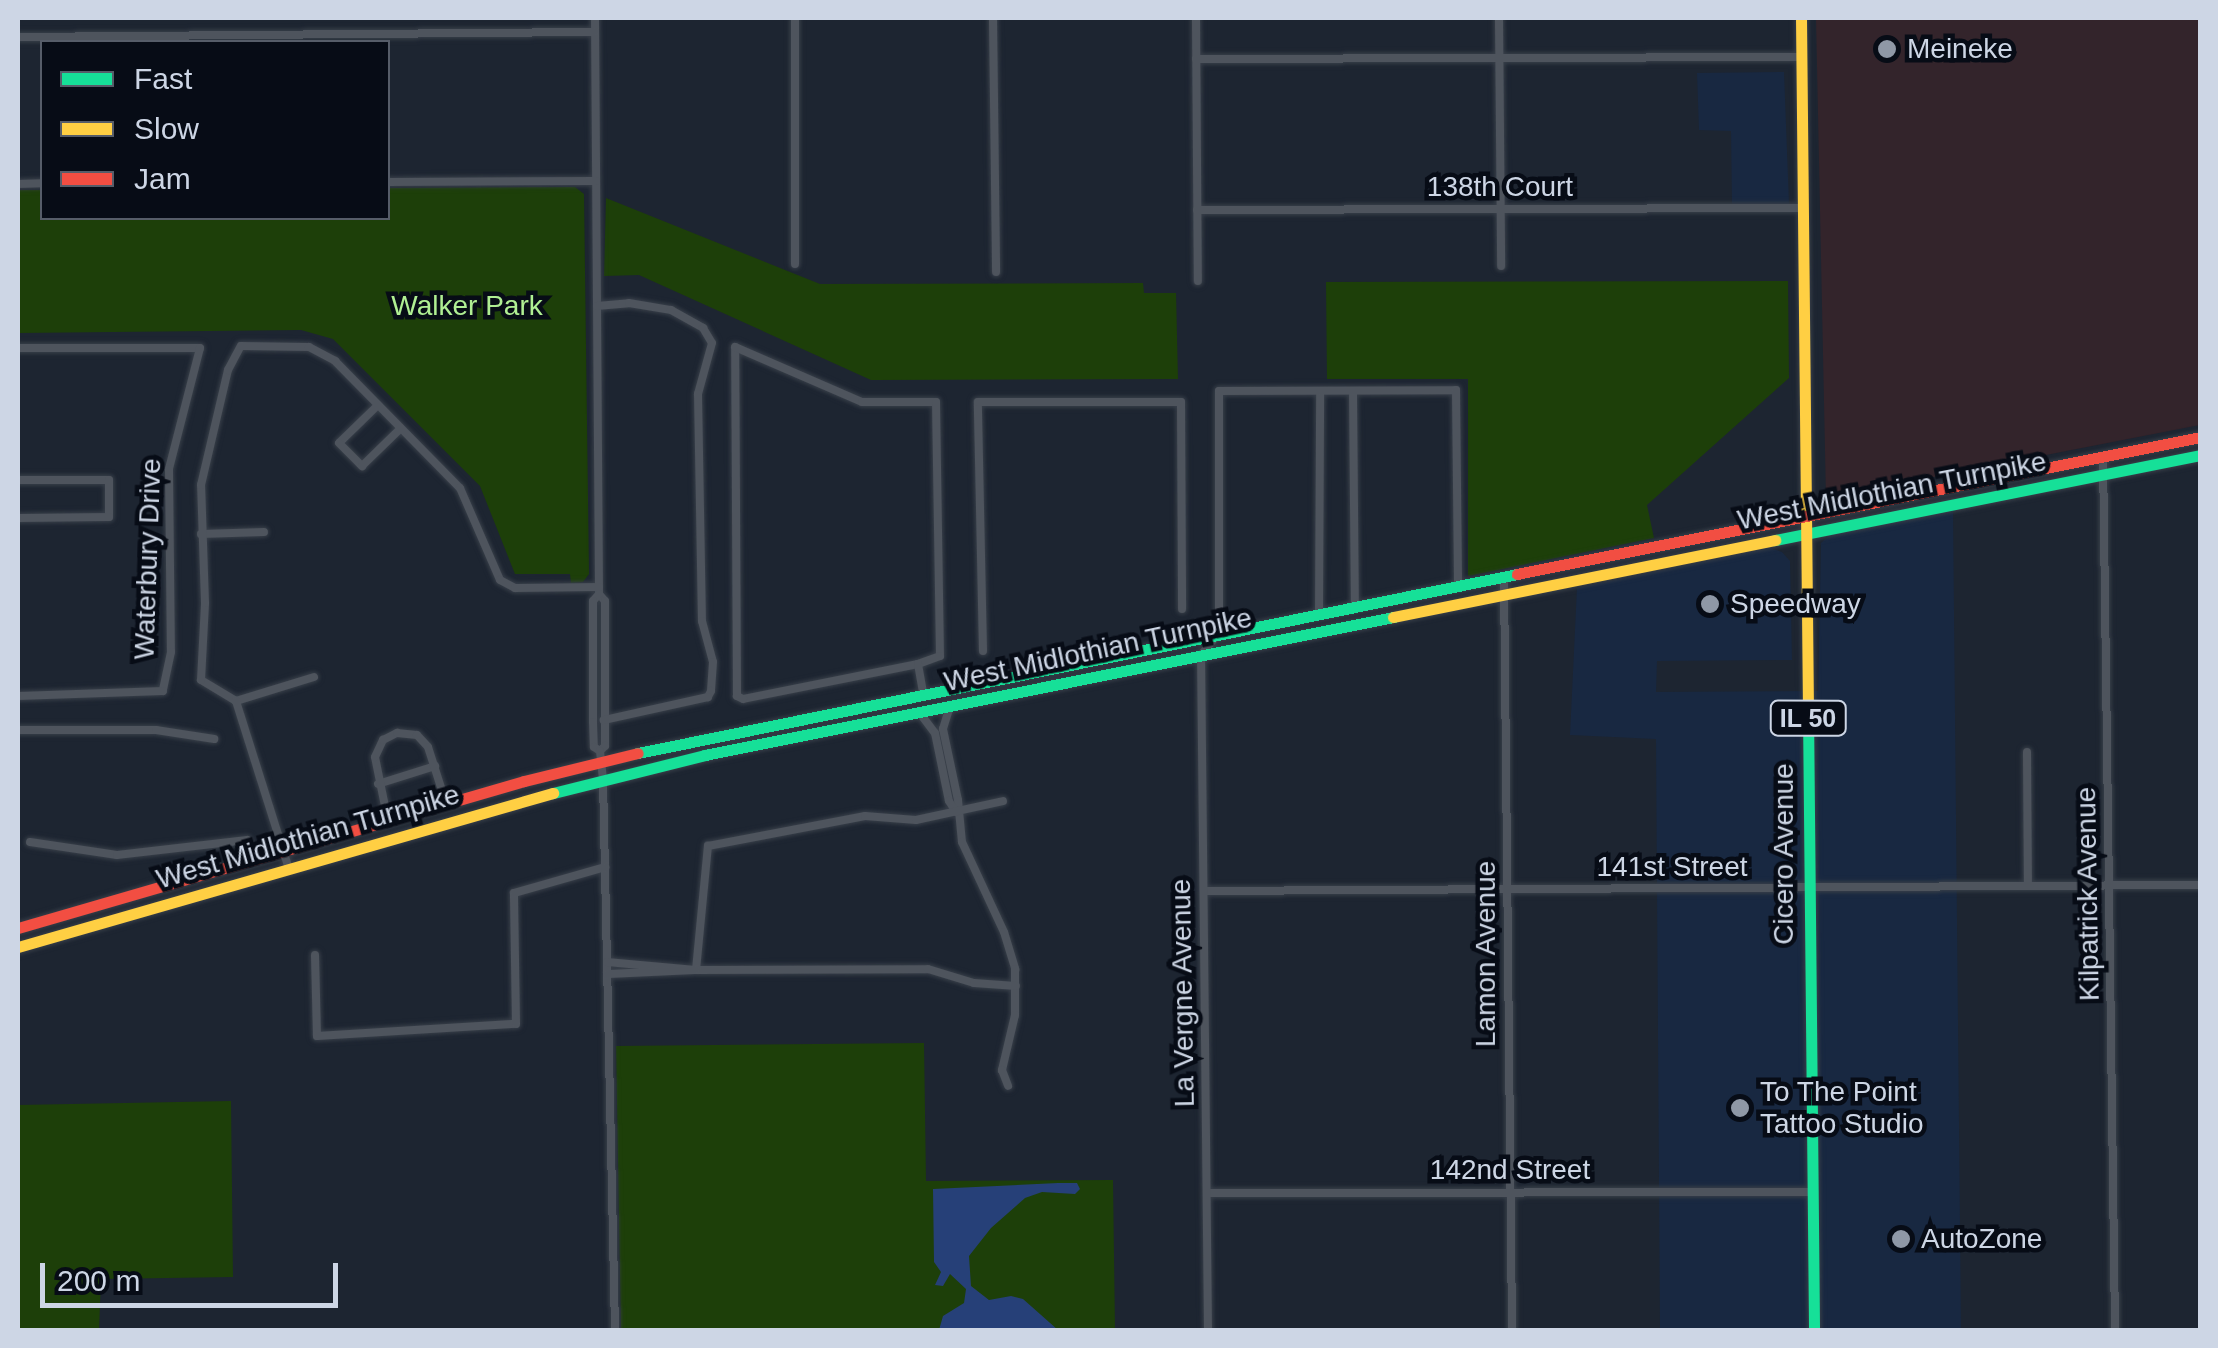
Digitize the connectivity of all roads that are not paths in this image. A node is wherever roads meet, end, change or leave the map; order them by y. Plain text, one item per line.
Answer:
1 (594, 18) edge
2 (794, 18) edge
3 (993, 18) edge
4 (1196, 18) edge
5 (1499, 18) edge
6 (1802, 18) edge
7 (595, 32) junction
8 (18, 37) edge
9 (1802, 57) junction
10 (1499, 58) junction
11 (1196, 60) junction
12 (596, 181) junction
13 (390, 182) edge
14 (1804, 208) junction
15 (1500, 209) junction
16 (1197, 210) junction
17 (796, 264) dead end
18 (1501, 266) dead end
19 (996, 272) dead end
20 (1198, 281) dead end
21 (597, 306) junction
22 (18, 348) edge
23 (1320, 391) junction
24 (1354, 391) junction
25 (378, 405) junction
26 (401, 428) junction
27 (2200, 437) edge
28 (2200, 455) edge
29 (2103, 456) junction
30 (2106, 474) junction
31 (18, 480) edge
32 (1807, 516) junction
33 (18, 518) edge
34 (264, 532) dead end
35 (201, 534) junction
36 (1807, 534) junction
37 (1504, 577) junction
38 (1458, 585) junction
39 (599, 590) junction
40 (1505, 595) junction
41 (1354, 606) junction
42 (1182, 609) dead end
43 (1319, 613) junction
44 (1218, 633) junction
45 (983, 651) dead end
46 (1201, 655) junction
47 (918, 664) junction
48 (314, 677) dead end
49 (923, 694) junction
50 (18, 696) edge
51 (236, 701) junction
52 (950, 706) junction
53 (934, 710) junction
54 (919, 712) junction
55 (604, 720) junction
56 (592, 722) junction
57 (18, 730) edge
58 (214, 739) dead end
59 (2027, 752) dead end
60 (601, 756) junction
61 (435, 766) junction
62 (603, 779) junction
63 (378, 784) junction
64 (1004, 801) dead end
65 (446, 804) junction
66 (956, 812) junction
67 (388, 821) junction
68 (30, 842) dead end
69 (284, 851) junction
70 (255, 860) junction
71 (605, 867) junction
72 (289, 869) junction
73 (2200, 885) edge
74 (2028, 886) junction
75 (2110, 886) junction
76 (1810, 888) junction
77 (1508, 890) junction
78 (1204, 891) junction
79 (18, 928) edge
80 (18, 946) edge
81 (315, 954) dead end
82 (606, 962) junction
83 (696, 970) junction
84 (607, 974) junction
85 (1016, 986) junction
86 (1008, 1086) dead end
87 (1509, 1192) junction
88 (1813, 1192) junction
89 (1208, 1193) junction
90 (615, 1330) edge
91 (1208, 1330) edge
92 (1512, 1330) edge
93 (1814, 1330) edge
94 (2115, 1330) edge

1 - 7 street
2 - 17 street
3 - 19 street
4 - 11 street
5 - 10 street
6 - 9 main road, Cicero Avenue / IL 50
7 - 8 street
7 - 12 street
9 - 10 street
9 - 14 main road, Cicero Avenue / IL 50
10 - 11 street
10 - 15 street
11 - 16 street
12 - 13 street
12 - 21 street
14 - 15 street, 138th Court
14 - 32 main road, Cicero Avenue / IL 50
15 - 16 street, 138th Court
15 - 18 street
16 - 20 street
21 - 39 street
21 - 55 street
22 - 50 street, Waterbury Drive
23 - 24 street
23 - 43 street
23 - 44 street
24 - 38 street
24 - 41 street
25 - 26 street
25 - 26 street
25 - 35 street
26 - 39 street
27 - 29 main road, West Midlothian Turnpike
28 - 30 main road, West Midlothian Turnpike
29 - 30 street, Kilpatrick Avenue
29 - 32 main road, West Midlothian Turnpike
30 - 36 main road, West Midlothian Turnpike
30 - 75 street, Kilpatrick Avenue
31 - 33 street
32 - 36 main road, Cicero Avenue / IL 50
32 - 37 main road, West Midlothian Turnpike
34 - 35 street
35 - 51 street
36 - 40 main road, West Midlothian Turnpike
36 - 76 main road, Cicero Avenue / IL 50
37 - 38 main road, West Midlothian Turnpike
37 - 40 street, Lamon Avenue
38 - 41 main road, West Midlothian Turnpike
39 - 55 street
39 - 56 street
40 - 46 main road, West Midlothian Turnpike
40 - 77 street, Lamon Avenue
41 - 43 main road, West Midlothian Turnpike
42 - 45 street
43 - 44 main road, West Midlothian Turnpike
44 - 46 street
44 - 49 main road, West Midlothian Turnpike
46 - 52 main road, West Midlothian Turnpike
46 - 78 street, La Vergne Avenue
47 - 47 street
47 - 49 street
48 - 51 street
49 - 53 main road
49 - 60 main road, West Midlothian Turnpike
51 - 69 street
52 - 53 main road, West Midlothian Turnpike
52 - 66 street
53 - 54 main road, West Midlothian Turnpike
54 - 62 main road, West Midlothian Turnpike
54 - 66 street
55 - 56 street
55 - 60 street
56 - 60 street
57 - 58 street
59 - 74 street
60 - 62 street
60 - 65 main road, West Midlothian Turnpike
61 - 63 street
61 - 63 street
61 - 65 street
62 - 71 street
62 - 72 main road, West Midlothian Turnpike
63 - 67 street
64 - 66 street
65 - 67 main road, West Midlothian Turnpike
66 - 83 street
66 - 85 street
67 - 69 main road, West Midlothian Turnpike
68 - 70 street
69 - 70 main road, West Midlothian Turnpike
69 - 72 street
70 - 79 main road, West Midlothian Turnpike
71 - 81 street
71 - 82 street
72 - 80 main road, West Midlothian Turnpike
73 - 75 street, 141st Street
74 - 75 street, 141st Street
74 - 76 street, 141st Street
75 - 94 street, Kilpatrick Avenue
76 - 77 street, 141st Street
76 - 88 main road, Cicero Avenue / IL 50
77 - 78 street, 141st Street
77 - 87 street, Lamon Avenue
78 - 89 street, La Vergne Avenue
82 - 83 street
82 - 84 street
83 - 84 street
83 - 85 street
84 - 90 street
85 - 86 street
87 - 88 street, 142nd Street
87 - 89 street, 142nd Street
87 - 92 street, Lamon Avenue
88 - 93 main road, Cicero Avenue / IL 50
89 - 91 street, La Vergne Avenue

